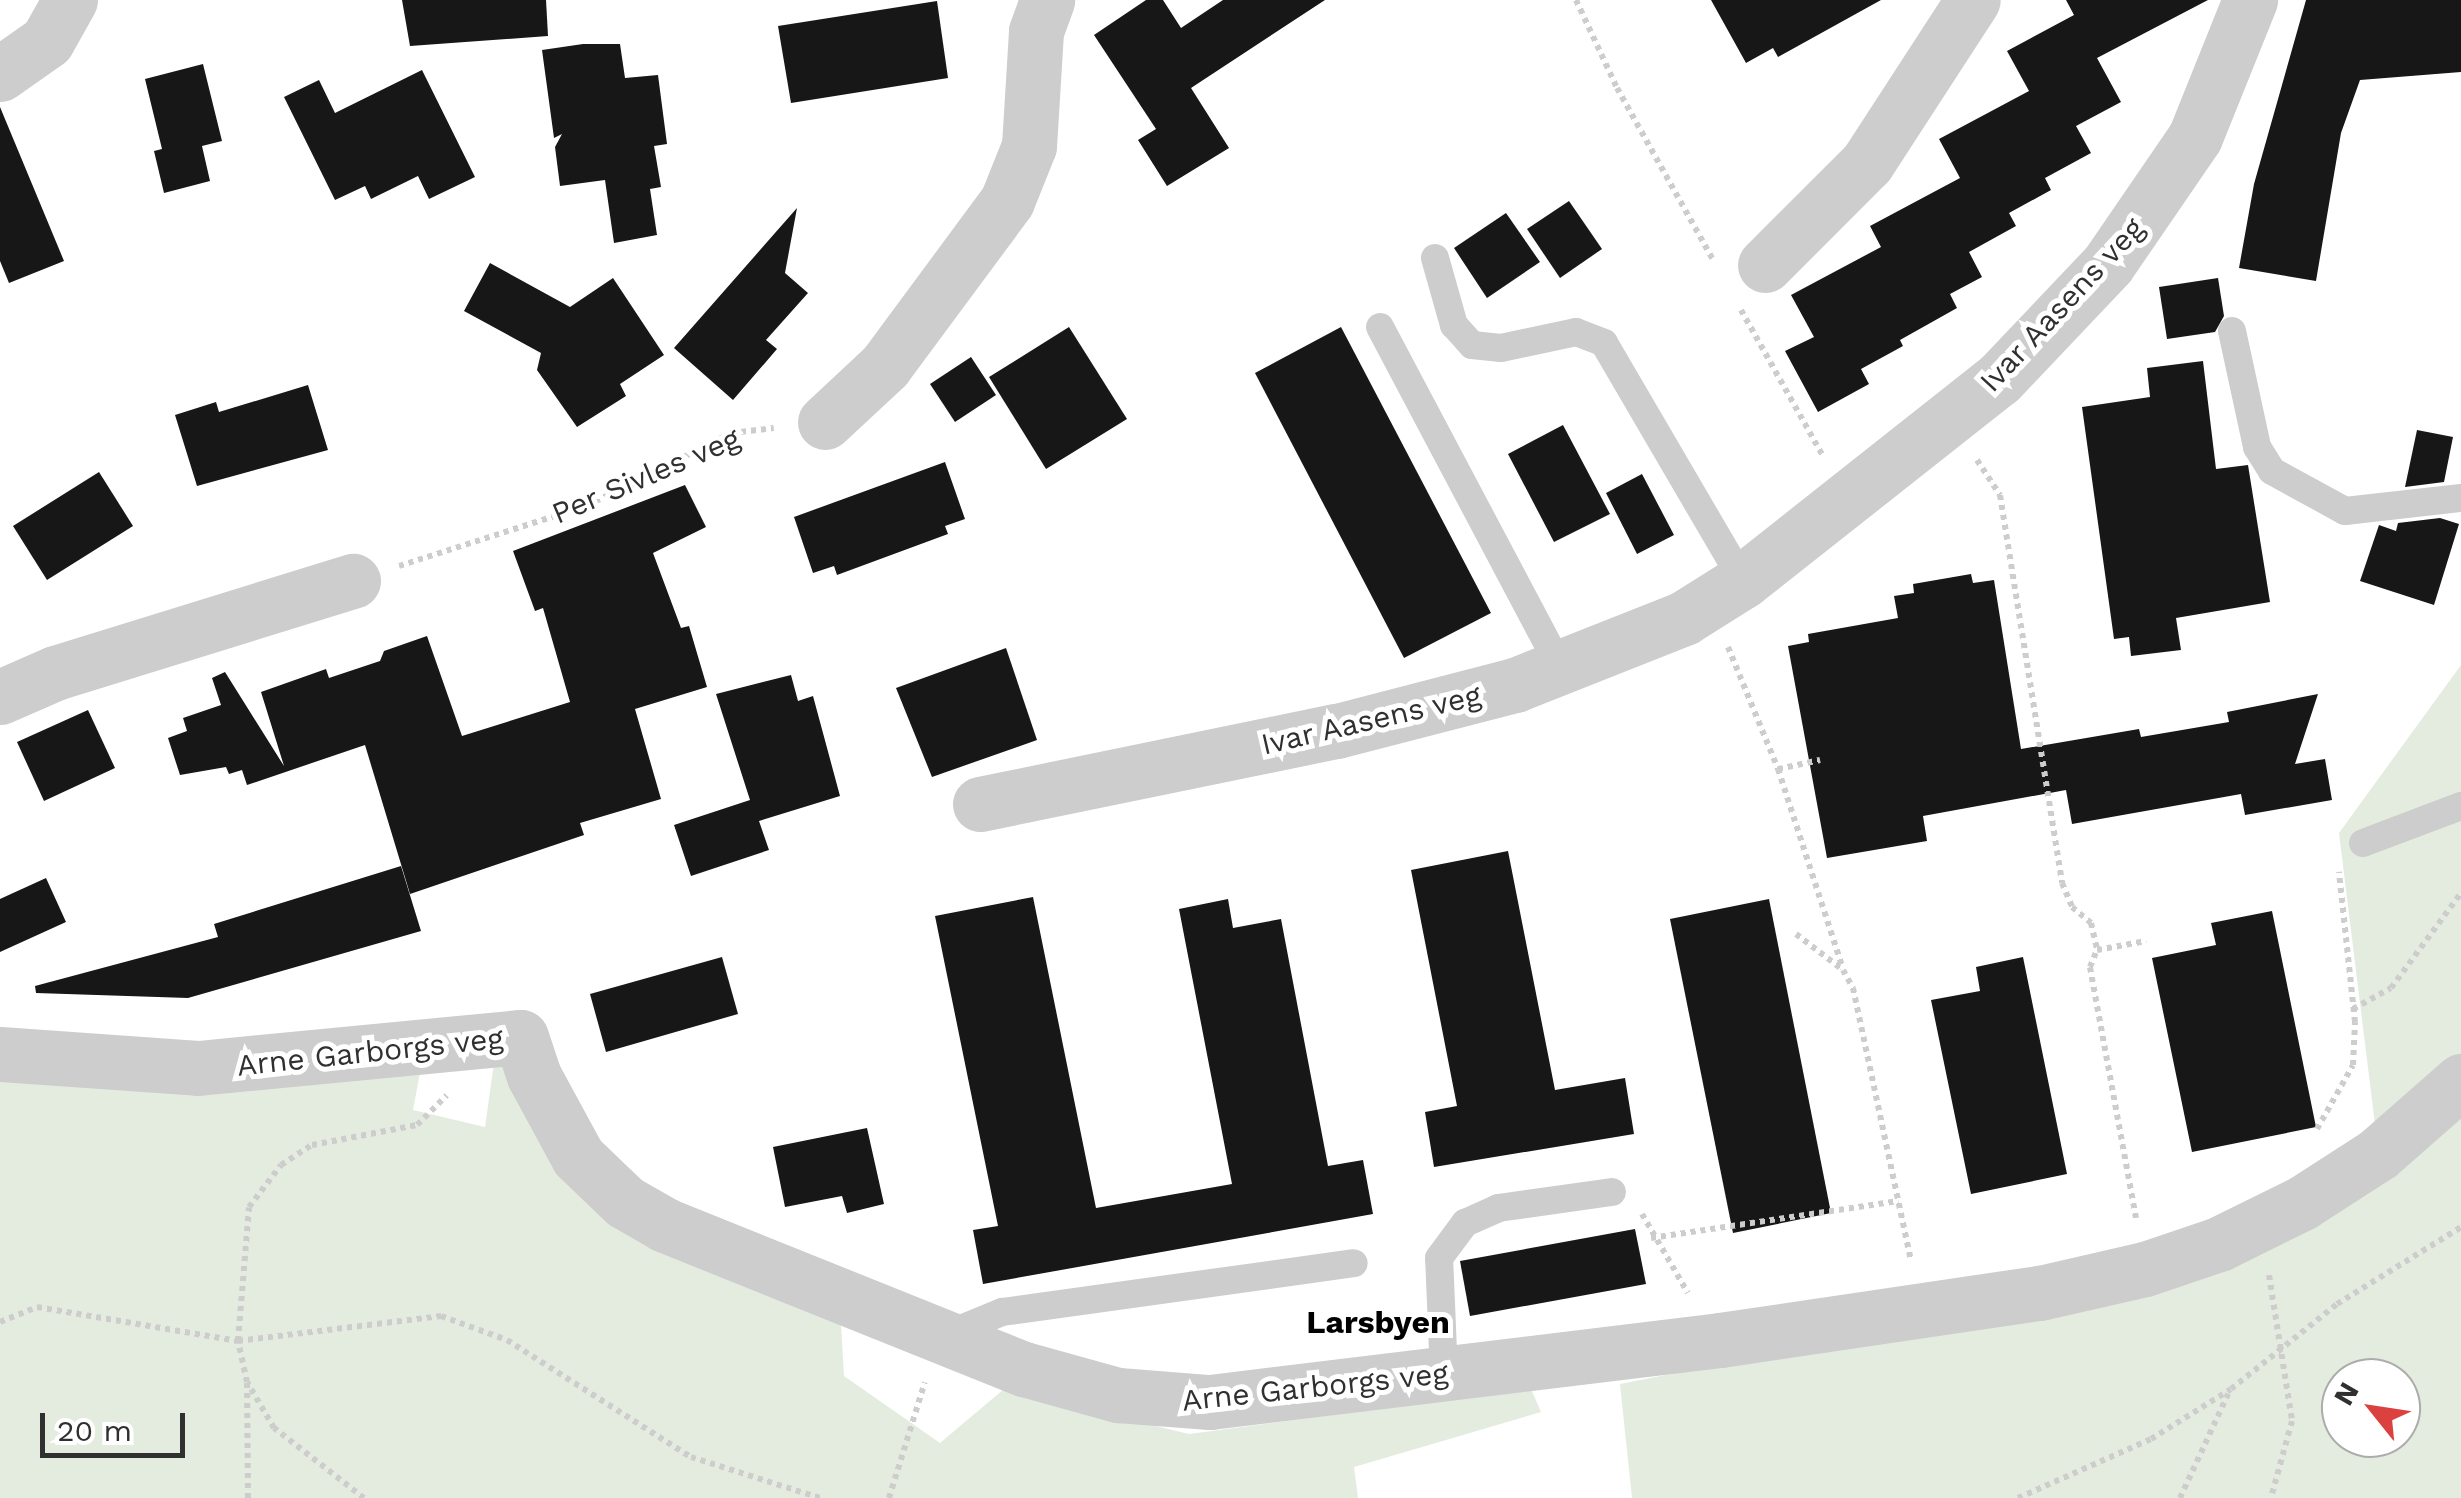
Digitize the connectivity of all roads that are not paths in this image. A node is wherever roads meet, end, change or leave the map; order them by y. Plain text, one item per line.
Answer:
1 (70, 0) edge
2 (1048, 0) edge
3 (1973, 0) edge
4 (2250, 0) edge
5 (0, 74) edge
6 (1434, 258) dead end
7 (1740, 280) road end
8 (1380, 327) dead end
9 (2232, 331) dead end
10 (825, 422) road end
11 (2461, 498) edge
12 (353, 580) road end
13 (1726, 592) junction
14 (1560, 667) junction
15 (0, 697) edge
16 (980, 804) dead end
17 (2461, 806) edge
18 (2363, 843) road end
19 (0, 1054) edge
20 (2461, 1081) edge
21 (1612, 1192) road end
22 (1354, 1263) dead end
23 (939, 1338) junction
24 (1444, 1375) junction

1 - 5 street
2 - 10 street
3 - 7 street
4 - 13 street, Ivar Aasens veg
6 - 13 lane
8 - 14 lane
9 - 11 lane
12 - 15 street
13 - 14 street, Ivar Aasens veg
14 - 16 street, Ivar Aasens veg
17 - 18 lane
19 - 23 street, Arne Garborgs veg
20 - 24 street, Arne Garborgs veg
21 - 24 lane
22 - 23 lane
23 - 24 street, Arne Garborgs veg

